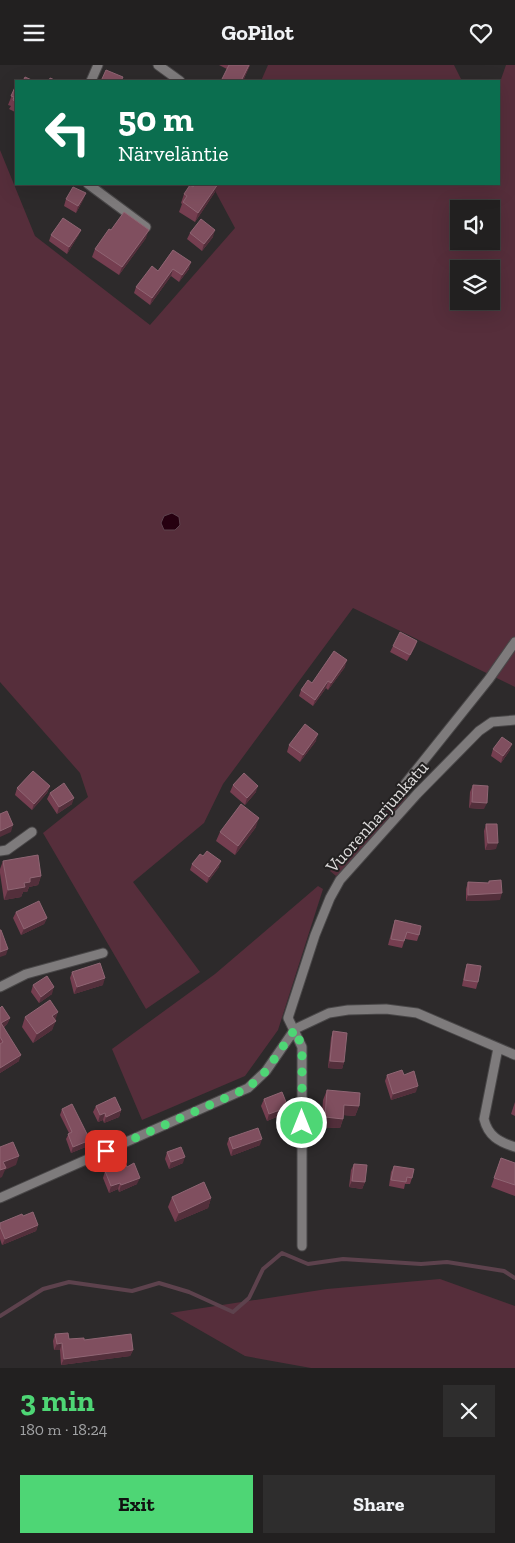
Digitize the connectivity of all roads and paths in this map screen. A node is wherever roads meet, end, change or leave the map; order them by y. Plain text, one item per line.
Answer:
1 (98, 65) edge
2 (158, 65) edge
3 (91, 80) edge
4 (179, 80) edge
5 (89, 185) edge
6 (146, 227) edge
7 (515, 642) edge
8 (515, 720) edge
9 (405, 784) dead end
10 (32, 832) dead end
11 (0, 851) edge
12 (103, 953) dead end
13 (0, 987) edge
14 (295, 1029) junction
15 (498, 1047) junction
16 (515, 1055) edge
17 (515, 1147) edge
18 (0, 1197) edge
19 (302, 1246) dead end

1 - 3 street
2 - 4 street
5 - 6 street
7 - 9 street
8 - 14 street, Vuorenharjunkatu
10 - 11 street
12 - 13 street
14 - 15 street
14 - 18 street
14 - 19 street
15 - 16 street
15 - 17 street

